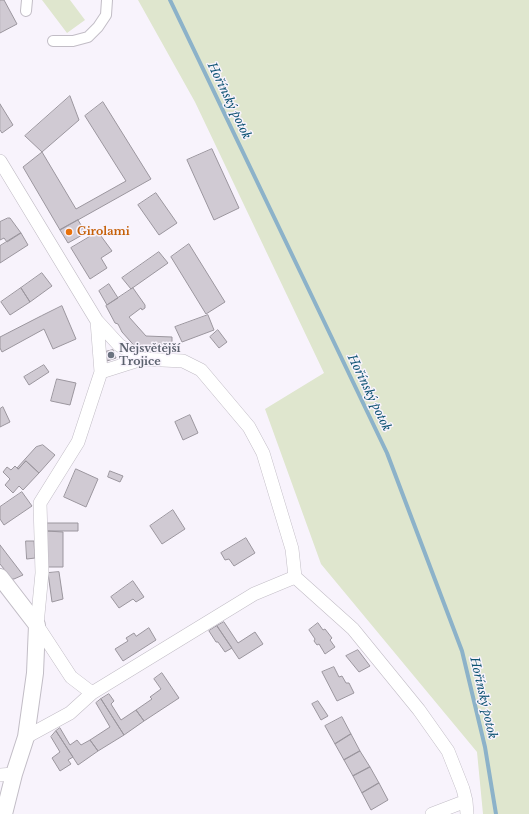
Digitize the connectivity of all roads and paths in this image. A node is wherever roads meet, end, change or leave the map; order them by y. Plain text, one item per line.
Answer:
1 (27, 0) edge
2 (107, 0) edge
3 (26, 11) dead end
4 (53, 41) dead end
5 (0, 161) edge
6 (97, 321) junction
7 (142, 359) junction
8 (101, 372) junction
9 (295, 576) junction
10 (0, 577) edge
11 (37, 625) junction
12 (92, 693) junction
13 (26, 737) junction
14 (7, 775) edge
15 (466, 808) edge
16 (4, 814) edge
17 (432, 814) edge

1 - 3 street
2 - 4 street
5 - 6 street
6 - 7 street
6 - 8 street
7 - 8 street
7 - 9 street
8 - 11 street
9 - 12 street
9 - 15 street
10 - 11 street
11 - 12 street
11 - 13 street
12 - 13 street
13 - 14 street
14 - 16 street
15 - 17 street

